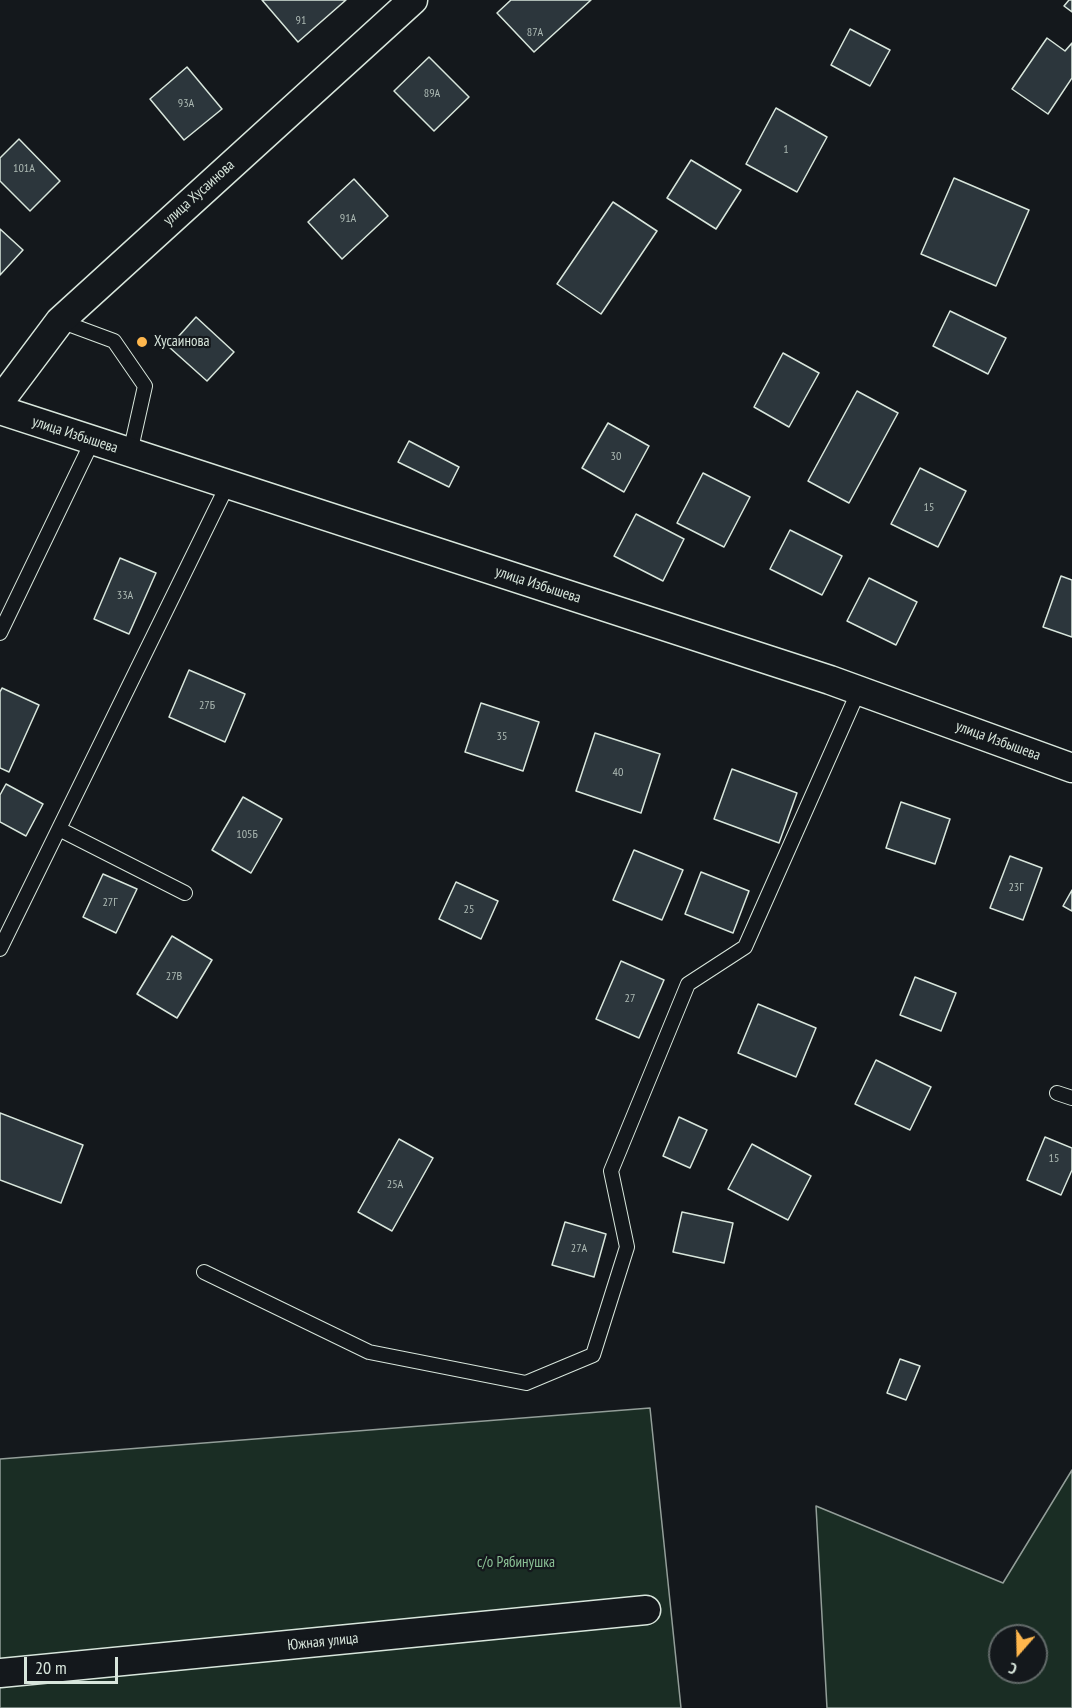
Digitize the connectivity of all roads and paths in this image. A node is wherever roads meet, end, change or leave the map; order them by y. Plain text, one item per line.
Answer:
1 (413, 0) edge
2 (60, 321) junction
3 (0, 401) edge
4 (0, 410) edge
5 (92, 441) junction
6 (130, 453) junction
7 (228, 484) junction
8 (0, 633) edge
9 (859, 690) junction
10 (1072, 768) edge
11 (59, 829) junction
12 (185, 893) dead end
13 (0, 949) edge
14 (1057, 1093) dead end
15 (1072, 1098) edge
16 (204, 1272) dead end
17 (646, 1610) dead end
18 (0, 1673) edge

1 - 2 street, улица Хусаинова
2 - 3 street, улица Хусаинова
2 - 6 lane
4 - 5 street, улица Избышева
5 - 6 street, улица Избышева
5 - 8 lane
6 - 7 street, улица Избышева
7 - 9 street, улица Избышева
7 - 11 lane
9 - 10 street, улица Избышева
9 - 16 lane
11 - 12 lane
11 - 13 lane
14 - 15 lane
17 - 18 street, Южная улица

